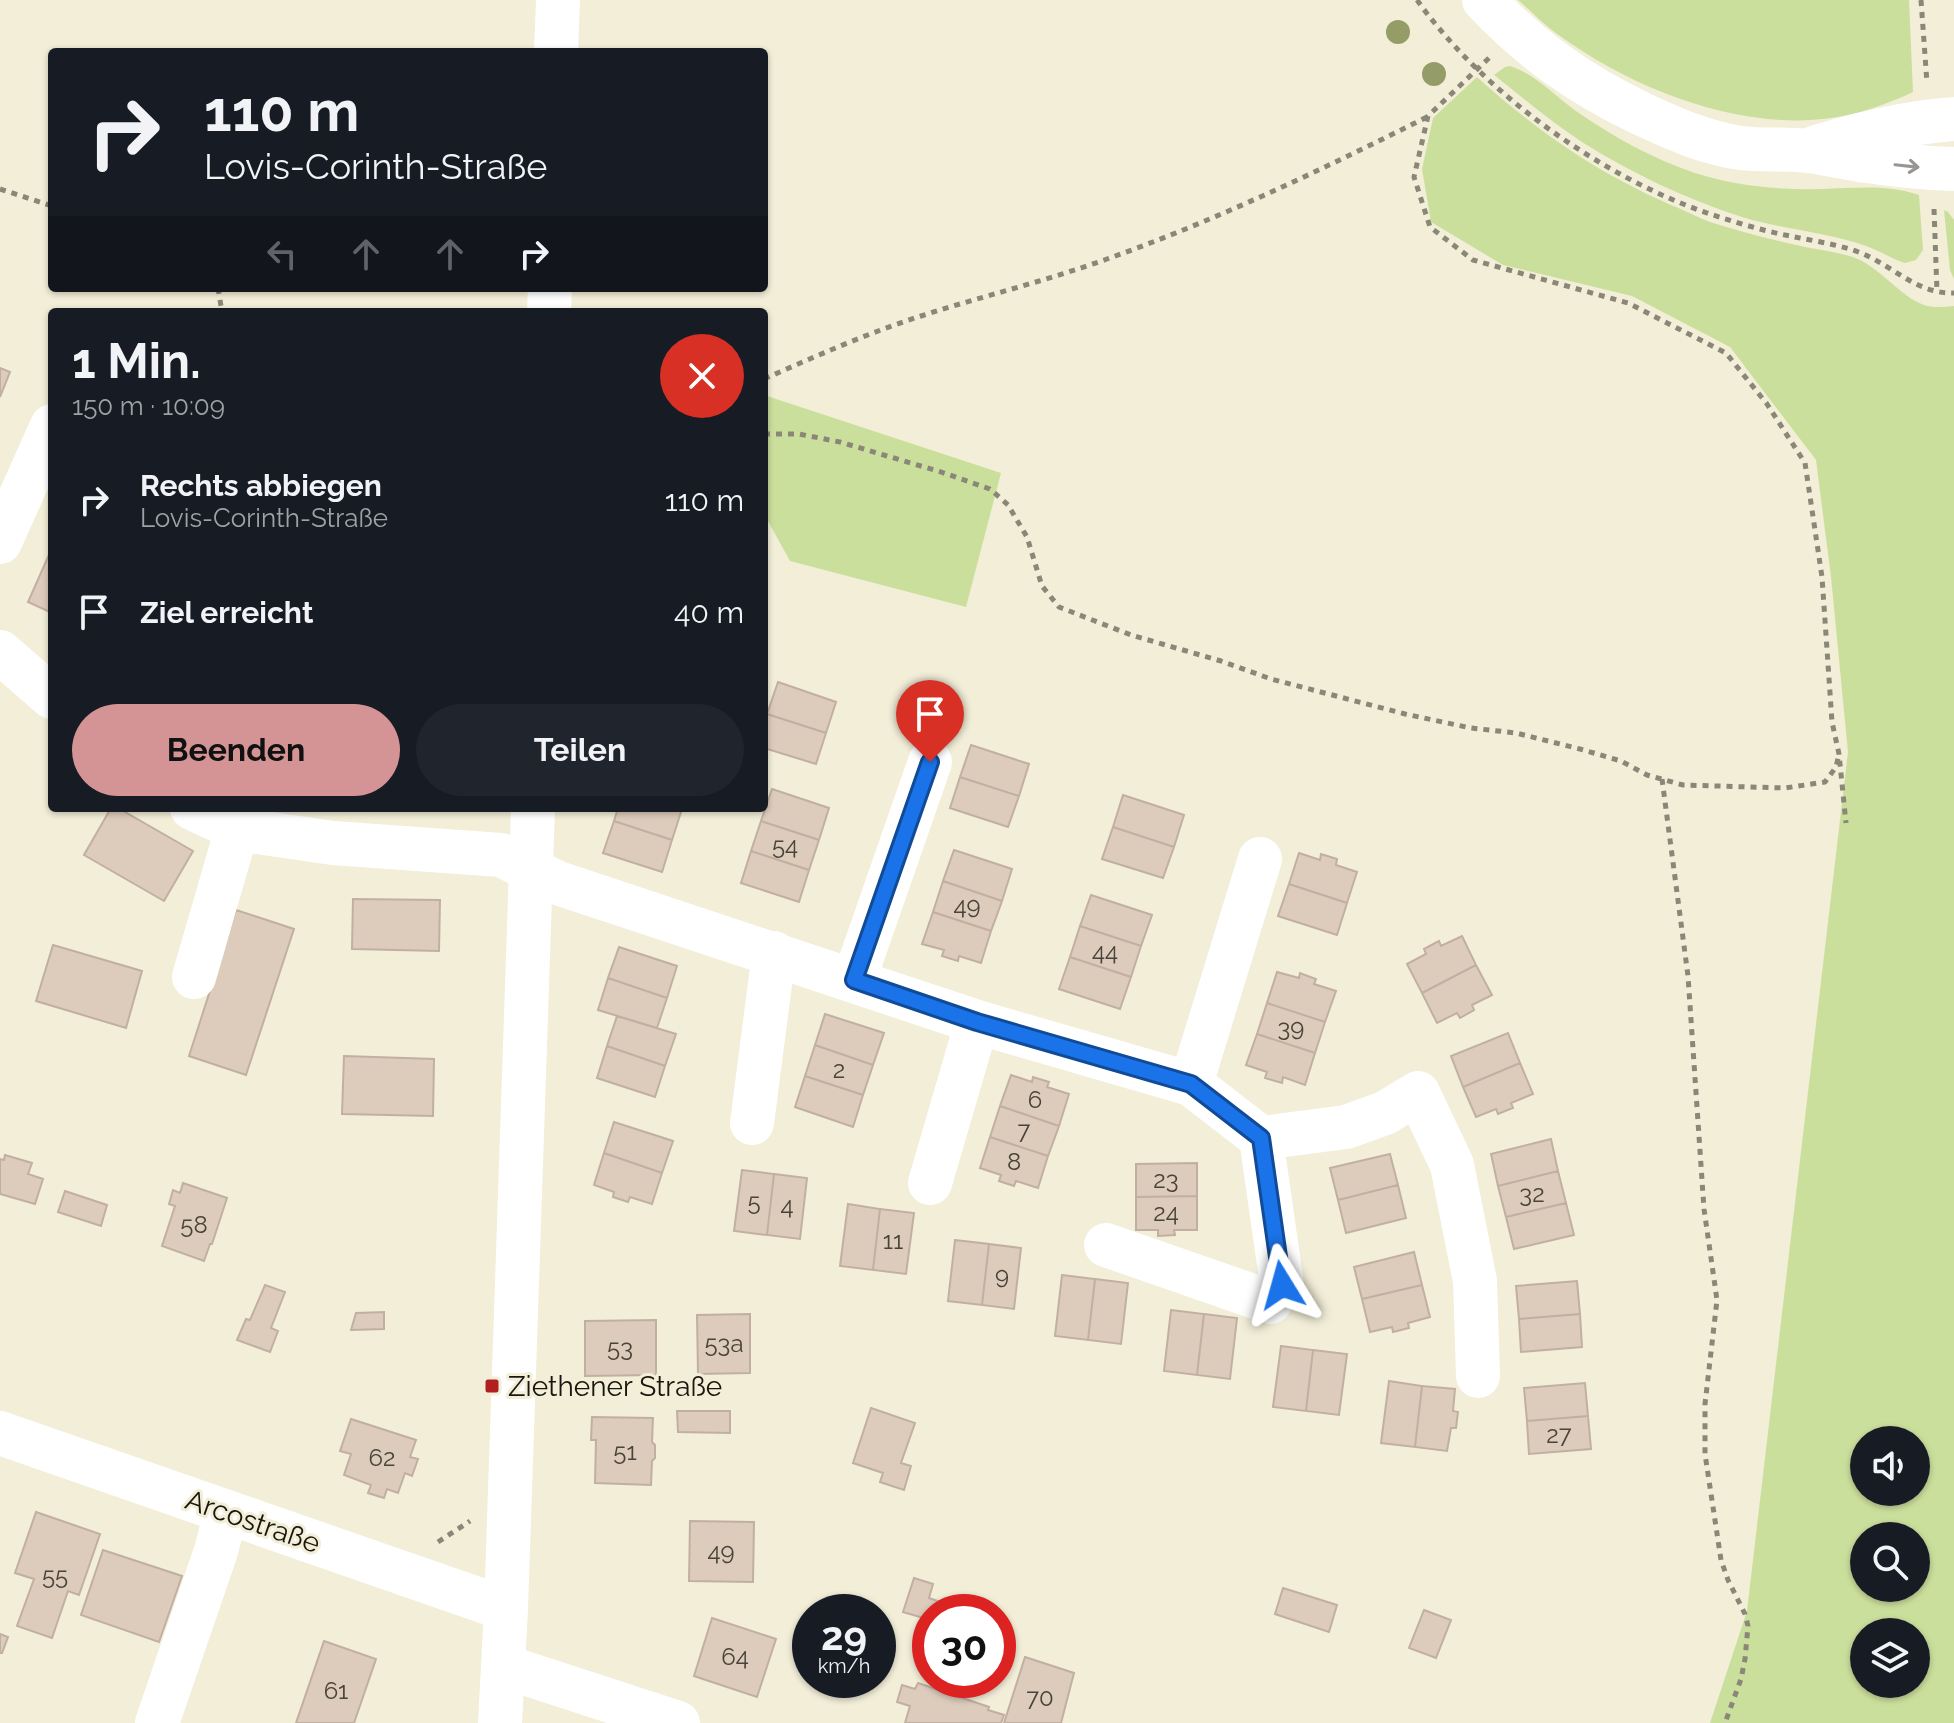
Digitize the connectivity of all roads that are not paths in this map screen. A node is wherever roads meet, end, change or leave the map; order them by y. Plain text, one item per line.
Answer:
1 (558, 0) edge
2 (1484, 0) edge
3 (556, 48) edge
4 (1954, 119) edge
5 (1805, 150) junction
6 (1944, 186) edge
7 (48, 431) edge
8 (14, 471) edge
9 (0, 542) edge
10 (0, 652) edge
11 (48, 694) edge
12 (930, 762) dead end
13 (201, 812) edge
14 (533, 812) edge
15 (333, 825) edge
16 (237, 829) junction
17 (1260, 859) dead end
18 (531, 870) junction
19 (774, 953) junction
20 (194, 977) dead end
21 (854, 980) junction
22 (977, 1022) junction
23 (1191, 1084) junction
24 (752, 1123) dead end
25 (1261, 1138) junction
26 (930, 1183) dead end
27 (1106, 1245) dead end
28 (1478, 1376) dead end
29 (0, 1433) edge
30 (226, 1512) junction
31 (506, 1609) junction
32 (503, 1666) junction
33 (157, 1723) edge
34 (500, 1723) edge
35 (678, 1723) edge

1 - 3 street
2 - 5 street
4 - 5 street
5 -> 6 street
7 - 8 street
8 - 9 street
10 - 11 street
12 - 21 street
13 - 16 street
14 - 18 street
15 - 16 street
15 - 18 street
16 - 20 street
17 - 23 street
18 - 19 street
18 - 31 street
19 - 21 street
19 - 24 street
21 - 22 street
22 - 23 street
22 - 26 street
23 - 25 street
25 - 27 street
25 - 28 street
29 - 30 street, Arcostraße
30 - 31 street, Arcostraße
30 - 33 street
31 - 32 street
32 - 34 street
32 - 35 street

